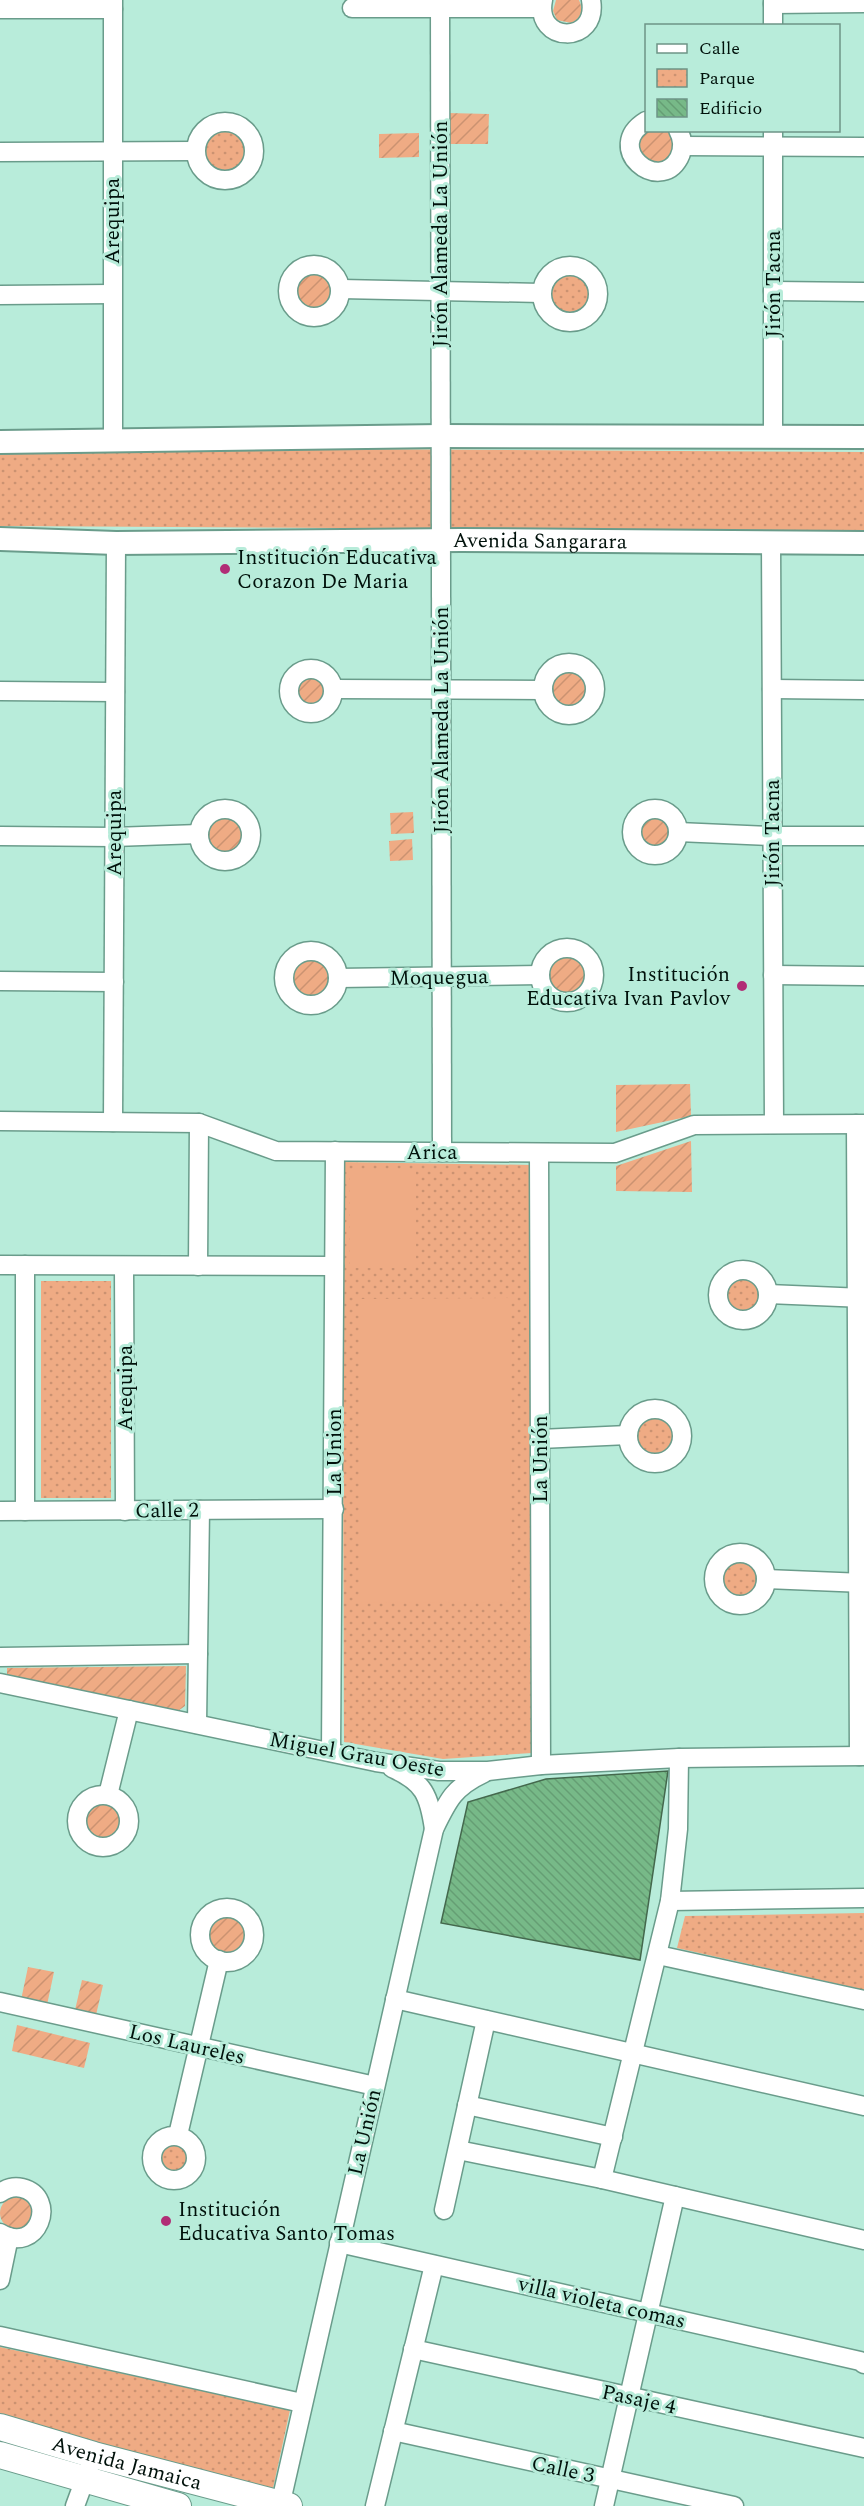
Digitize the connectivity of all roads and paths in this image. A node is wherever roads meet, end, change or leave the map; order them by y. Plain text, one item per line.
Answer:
1 (591, 0) edge
2 (773, 2) edge
3 (864, 3) edge
4 (542, 4) edge
5 (113, 5) edge
6 (440, 5) edge
7 (352, 8) dead end
8 (0, 9) edge
9 (773, 24) edge
10 (645, 122) edge
11 (680, 138) edge
12 (773, 138) edge
13 (864, 147) edge
14 (195, 151) dead end
15 (0, 152) edge
16 (112, 152) junction
17 (340, 289) dead end
18 (773, 291) junction
19 (440, 292) junction
20 (864, 292) edge
21 (541, 293) dead end
22 (112, 294) junction
23 (0, 295) edge
24 (441, 436) junction
25 (773, 437) junction
26 (864, 437) edge
27 (0, 442) edge
28 (113, 442) junction
29 (0, 539) edge
30 (441, 540) junction
31 (771, 542) junction
32 (116, 543) junction
33 (864, 543) edge
34 (334, 689) dead end
35 (440, 689) junction
36 (772, 689) junction
37 (543, 690) dead end
38 (864, 690) edge
39 (0, 691) edge
40 (115, 692) junction
41 (678, 832) dead end
42 (199, 834) dead end
43 (0, 836) edge
44 (771, 836) junction
45 (864, 836) edge
46 (114, 837) junction
47 (540, 975) dead end
48 (773, 975) junction
49 (864, 976) edge
50 (442, 977) junction
51 (338, 978) dead end
52 (0, 981) edge
53 (114, 981) junction
54 (0, 1121) edge
55 (113, 1122) junction
56 (199, 1123) junction
57 (774, 1124) junction
58 (860, 1124) edge
59 (335, 1151) junction
60 (442, 1152) junction
61 (540, 1153) junction
62 (0, 1265) edge
63 (25, 1265) junction
64 (124, 1266) junction
65 (198, 1266) junction
66 (334, 1266) junction
67 (768, 1294) dead end
68 (860, 1298) edge
69 (628, 1435) dead end
70 (540, 1438) junction
71 (334, 1509) junction
72 (200, 1510) junction
73 (0, 1511) edge
74 (25, 1511) junction
75 (124, 1511) junction
76 (766, 1579) dead end
77 (861, 1583) edge
78 (198, 1654) junction
79 (0, 1657) edge
80 (0, 1683) edge
81 (129, 1710) junction
82 (197, 1724) junction
83 (331, 1752) junction
84 (861, 1756) edge
85 (680, 1758) junction
86 (376, 1762) junction
87 (541, 1765) junction
88 (488, 1771) junction
89 (108, 1795) dead end
90 (434, 1828) junction
91 (864, 1898) edge
92 (670, 1901) junction
93 (658, 1955) junction
94 (219, 1960) dead end
95 (394, 1999) junction
96 (864, 2000) edge
97 (0, 2002) edge
98 (486, 2020) junction
99 (199, 2047) junction
100 (634, 2054) junction
101 (375, 2086) junction
102 (467, 2105) junction
103 (864, 2106) edge
104 (178, 2135) dead end
105 (613, 2137) junction
106 (458, 2150) junction
107 (603, 2179) junction
108 (0, 2193) edge
109 (675, 2196) junction
110 (444, 2210) dead end
111 (4, 2235) edge
112 (864, 2240) edge
113 (339, 2243) junction
114 (434, 2265) junction
115 (0, 2280) edge
116 (648, 2312) junction
117 (0, 2336) edge
118 (413, 2349) junction
119 (864, 2364) edge
120 (629, 2397) junction
121 (302, 2403) junction
122 (0, 2427) edge
123 (393, 2431) junction
124 (864, 2448) edge
125 (0, 2455) edge
126 (94, 2455) junction
127 (610, 2479) junction
128 (84, 2481) junction
129 (283, 2505) edge
130 (75, 2506) edge
131 (178, 2506) edge
132 (375, 2506) edge
133 (604, 2506) edge
134 (734, 2506) edge

1 - 4 street
2 - 3 street
2 - 9 street
4 - 6 street
5 - 8 street
5 - 16 street, Arequipa
6 - 7 street
6 - 19 street, Jirón Alameda La Unión
10 - 11 street
11 - 12 street
12 - 13 street
12 - 18 street, Jirón Tacna
14 - 16 street
15 - 16 street
16 - 22 street, Arequipa
17 - 19 street
18 - 20 street
18 - 25 street, Jirón Tacna
19 - 21 street
19 - 24 street, Jirón Alameda La Unión
22 - 23 street
22 - 28 street, Arequipa
24 - 25 street
24 - 28 street
24 - 30 street, Jirón Alameda La Unión
25 - 26 street
27 - 28 street
29 - 32 street, Avenida Sangarara
30 - 31 street, Avenida Sangarara
30 - 32 street, Avenida Sangarara
30 - 35 street, Jirón Alameda La Unión
31 - 33 street, Avenida Sangarara
31 - 36 street, Jirón Tacna
32 - 40 street, Arequipa
34 - 35 street
35 - 37 street
35 - 50 street, Jirón Alameda La Unión
36 - 38 street
36 - 44 street, Jirón Tacna
39 - 40 street
40 - 46 street, Arequipa
41 - 44 street
42 - 46 street
43 - 46 street
44 - 45 street
44 - 48 street, Jirón Tacna
46 - 53 street, Arequipa
47 - 50 street, Moquegua
48 - 49 street
48 - 57 street, Jirón Tacna
50 - 51 street, Moquegua
50 - 60 street, Jirón Alameda La Unión
52 - 53 street
53 - 55 street, Arequipa
54 - 55 street, Arica
55 - 56 street, Arica
56 - 59 street, Arica
56 - 65 street
57 - 58 street, Arica
57 - 61 street, Arica
58 - 68 street
59 - 60 street, Arica
59 - 66 street, La Union
60 - 61 street, Arica
61 - 70 street, La Unión
62 - 63 street
63 - 64 street
63 - 74 street
64 - 65 street
64 - 75 street, Arequipa
65 - 66 street
66 - 71 street, La Union
67 - 68 street
68 - 77 street
69 - 70 street
70 - 87 street, La Unión
71 - 72 street, Calle 2
71 - 83 street, La Union
72 - 75 street, Calle 2
72 - 78 street
73 - 74 street, Calle 2
74 - 75 street, Calle 2
76 - 77 street
77 - 84 street
78 - 79 street
78 - 82 street
80 - 81 street, Miguel Grau Oeste
81 - 82 street, Miguel Grau Oeste
81 - 89 street
82 - 83 street, Miguel Grau Oeste
83 - 86 street, Miguel Grau Oeste
84 - 85 street, Miguel Grau Oeste
85 - 87 street, Miguel Grau Oeste
85 - 92 street
86 - 88 street, Miguel Grau Oeste
86 - 90 street, La Unión
87 - 88 street, Miguel Grau Oeste
88 - 90 street, La Unión
90 - 95 street, La Unión
91 - 92 street
92 - 93 street
93 - 96 street
93 - 100 street
94 - 99 street
95 - 98 street
95 - 101 street, La Unión
97 - 99 street, Los Laureles
98 - 100 street
98 - 102 street
99 - 101 street, Los Laureles
99 - 104 street
100 - 103 street
100 - 105 street
101 - 113 street, La Unión
102 - 105 street
102 - 106 street
105 - 107 street
106 - 107 street
106 - 110 street
107 - 109 street
108 - 111 street
109 - 112 street
109 - 116 street
111 - 115 street
113 - 114 street, villa violeta comas
113 - 121 street, La Unión
114 - 116 street, villa violeta comas
114 - 118 street
116 - 119 street, villa violeta comas
116 - 120 street
117 - 121 street
118 - 120 street, Pasaje 4
118 - 123 street
120 - 124 street, Pasaje 4
120 - 127 street
121 - 129 street, La Unión
122 - 126 main road, Avenida Jamaica
123 - 127 street, Calle 3
123 - 132 street
125 - 128 main road, Avenida Jamaica
126 - 128 street
126 - 129 main road, Avenida Jamaica
127 - 133 street
127 - 134 street, Calle 3
128 - 130 street
128 - 131 main road, Avenida Jamaica

